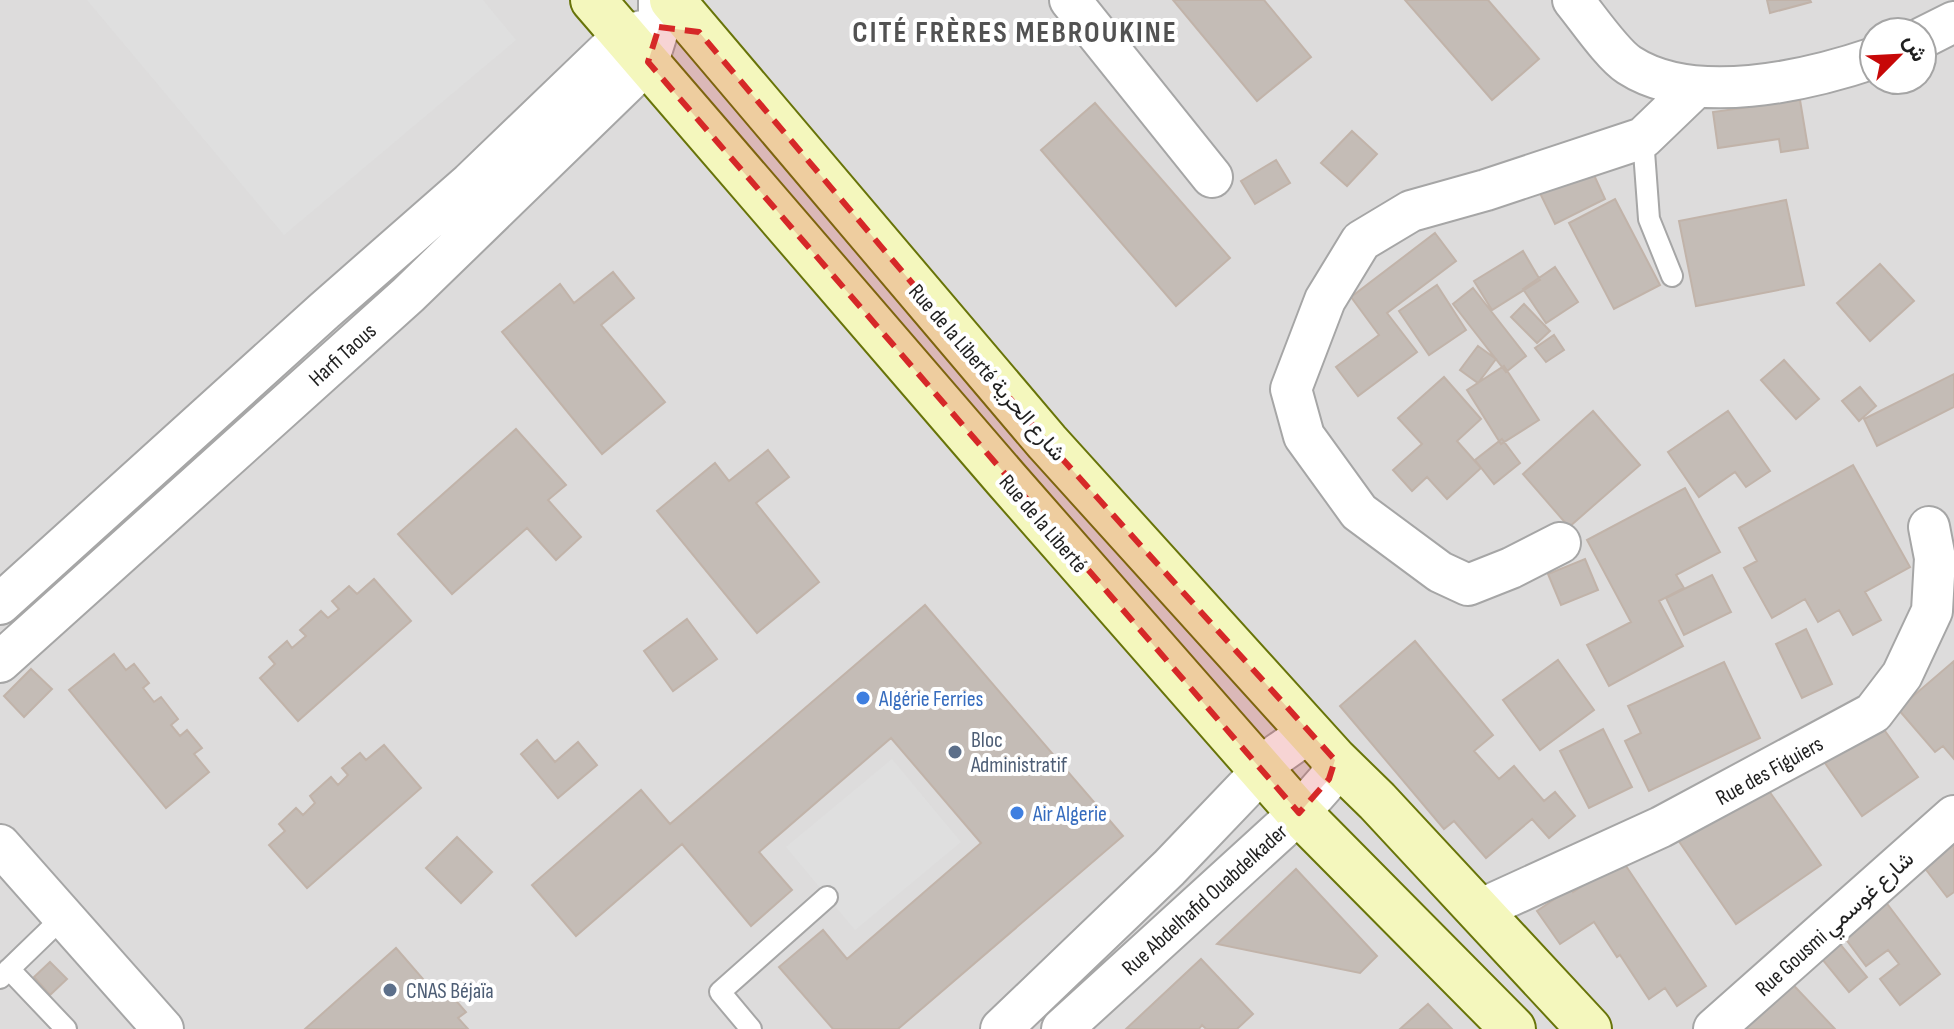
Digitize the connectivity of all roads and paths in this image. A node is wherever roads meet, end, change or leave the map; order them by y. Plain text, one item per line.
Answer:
1 (593, 0) edge
2 (1070, 0) edge
3 (1573, 0) edge
4 (660, 26) edge
5 (1858, 63) edge
6 (1695, 88) junction
7 (1643, 138) junction
8 (1212, 177) dead end
9 (1672, 276) dead end
10 (1929, 527) dead end
11 (1560, 543) dead end
12 (0, 604) edge
13 (0, 662) edge
14 (1324, 748) junction
15 (1262, 771) junction
16 (1299, 813) junction
17 (1954, 816) edge
18 (0, 845) edge
19 (827, 897) dead end
20 (1479, 910) junction
21 (63, 917) junction
22 (5, 973) edge
23 (66, 1029) edge
24 (163, 1029) edge
25 (751, 1029) edge
26 (1001, 1029) edge
27 (1062, 1029) edge
28 (1513, 1029) edge
29 (1589, 1029) edge
30 (1714, 1029) edge

1 - 4 main road, Rue de la Liberté
2 - 8 street
3 - 6 street
4 - 12 street, Harfi Taous
4 - 13 street, Harfi Taous
4 - 14 main road, Rue de la Liberté شارع الحرية
4 - 15 main road, Rue de la Liberté
5 - 6 street
6 - 7 street
7 - 9 lane
7 - 11 street
10 - 20 street, Rue des Figuiers
14 - 15 street, Rue Abdelhafid Ouabdelkader
14 - 16 street, Rue Abdelhafid Ouabdelkader
14 - 20 main road
15 - 16 main road, Rue de la Liberté
15 - 26 street, Rue Abdelhafid Ouabdelkader
16 - 27 street, Rue Abdelhafid Ouabdelkader
16 - 28 main road, Rue de la Liberté
17 - 30 street, Rue Gousmi شارع غوسمي
18 - 21 street
19 - 25 lane
20 - 29 main road
21 - 22 lane
21 - 24 street
22 - 23 lane

